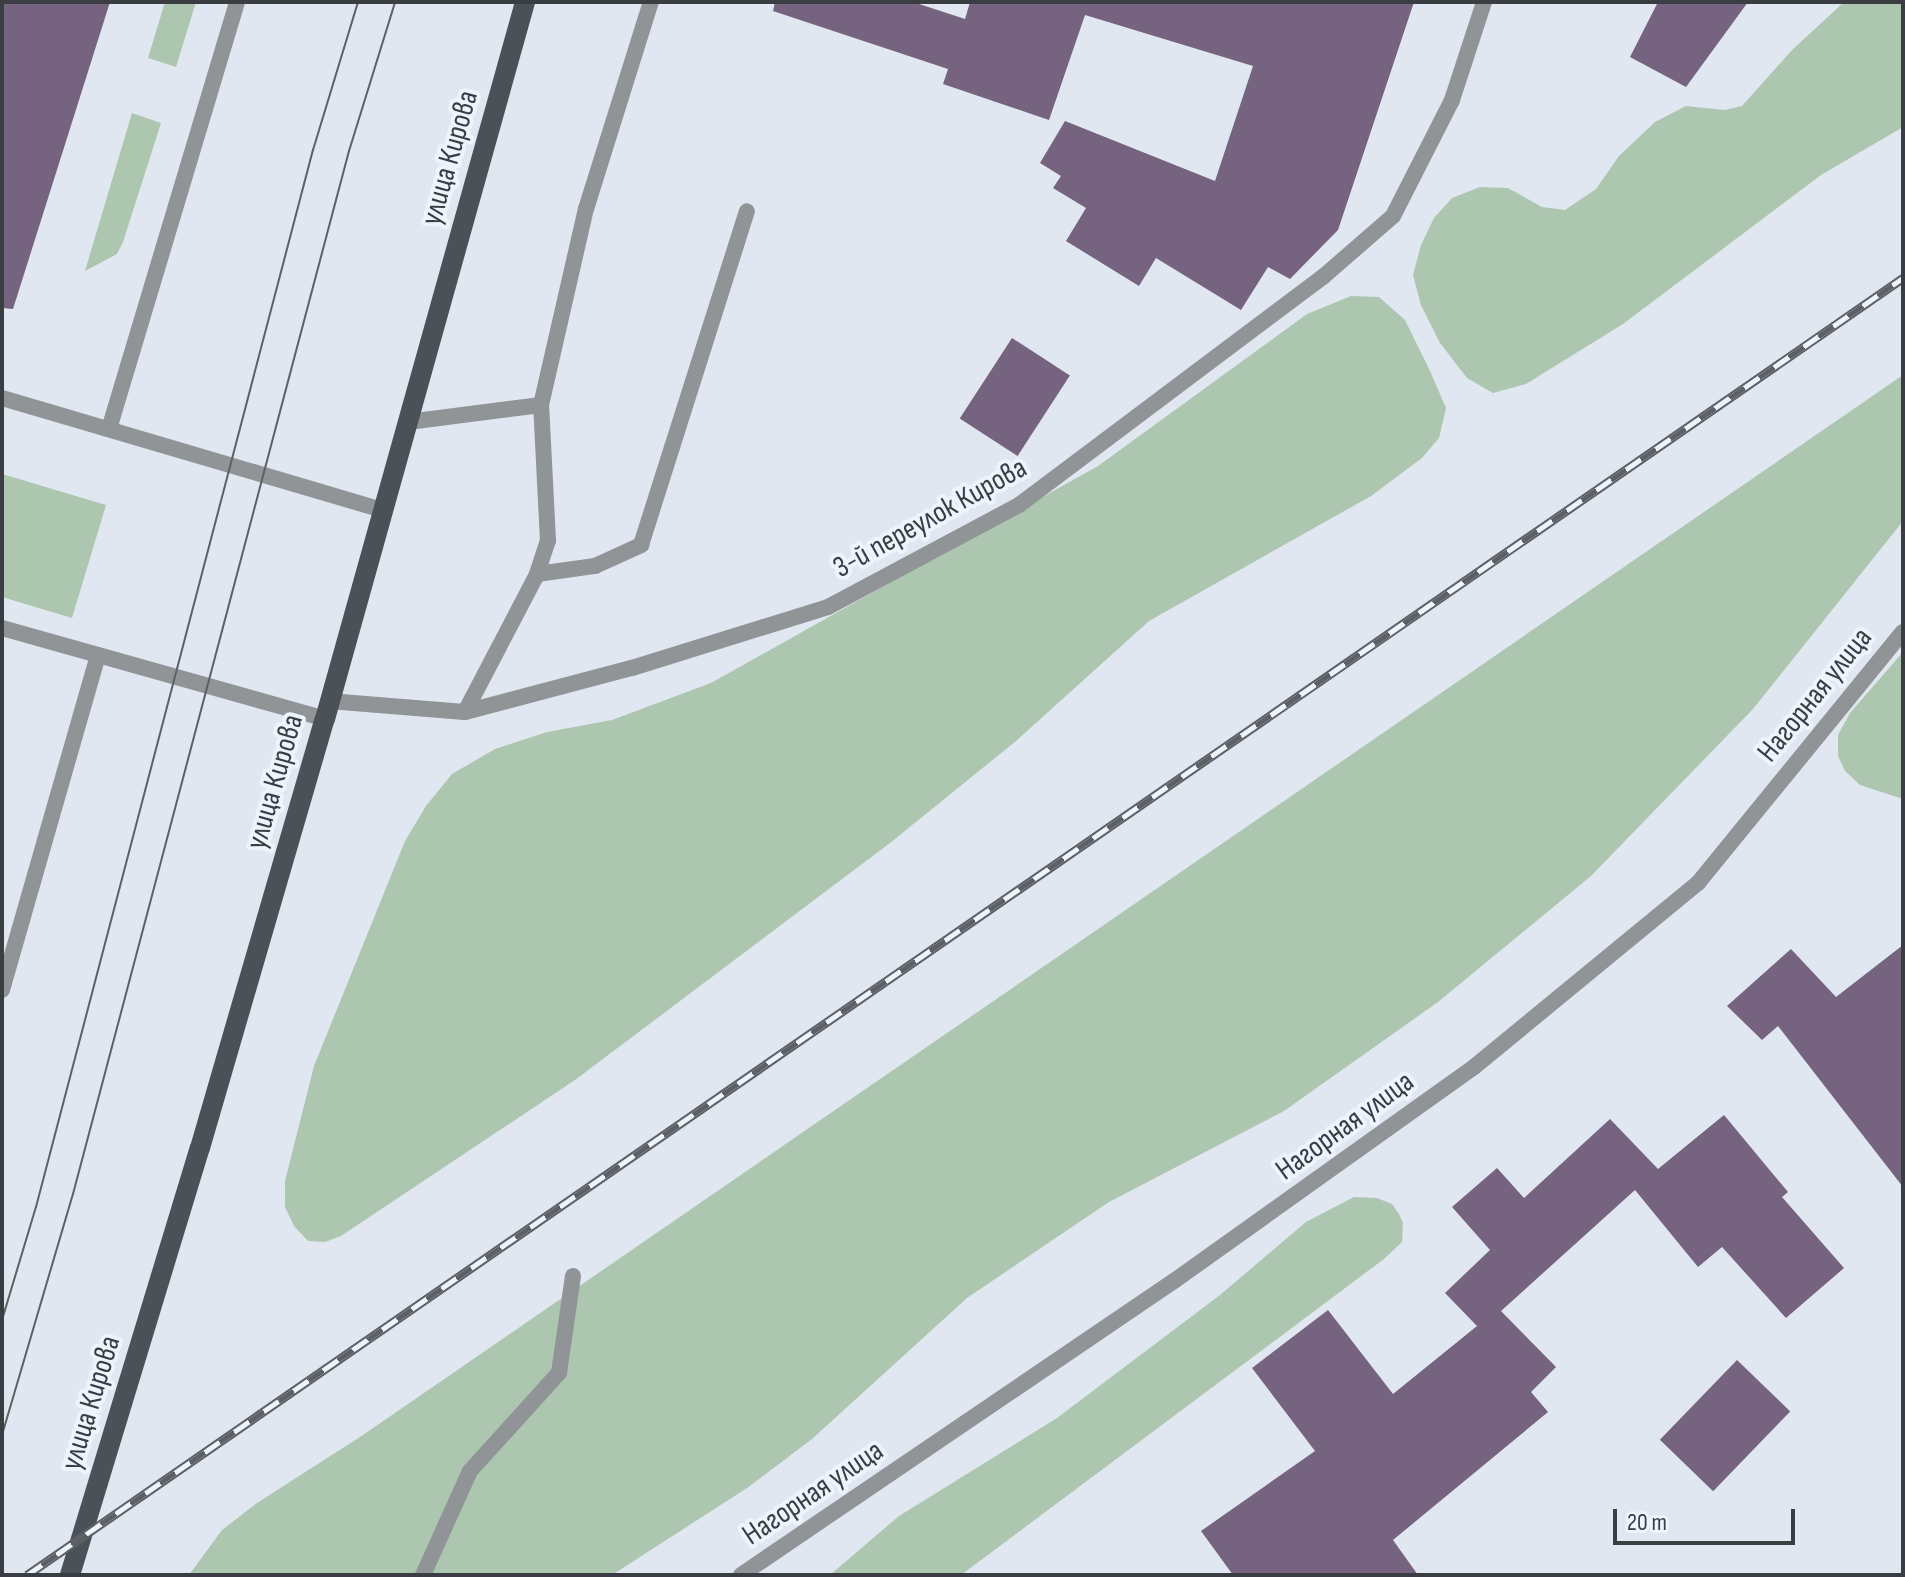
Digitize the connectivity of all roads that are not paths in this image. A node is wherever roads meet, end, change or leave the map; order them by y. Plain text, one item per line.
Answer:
1 (237, 2) edge
2 (525, 2) edge
3 (651, 2) edge
4 (1484, 2) edge
5 (747, 211) dead end
6 (2, 398) edge
7 (541, 405) junction
8 (408, 422) junction
9 (109, 429) junction
10 (383, 510) junction
11 (537, 574) junction
12 (2, 628) edge
13 (1903, 632) edge
14 (98, 656) junction
15 (327, 710) junction
16 (465, 712) junction
17 (2, 990) edge
18 (573, 1276) dead end
19 (70, 1575) edge
20 (423, 1575) edge
21 (741, 1575) edge

1 - 9 street
2 - 8 main road, улица Кирова
3 - 7 street
4 - 16 street, 3-й переулок Кирова
5 - 11 street
6 - 9 street
7 - 8 street
7 - 11 street
8 - 10 main road, улица Кирова
9 - 10 street
10 - 15 main road, улица Кирова
11 - 16 street
12 - 14 street, 3-й переулок Кирова
13 - 21 street, Нагорная улица
14 - 15 street, 3-й переулок Кирова
14 - 17 street
15 - 16 street, 3-й переулок Кирова
15 - 19 main road, улица Кирова
18 - 20 street

